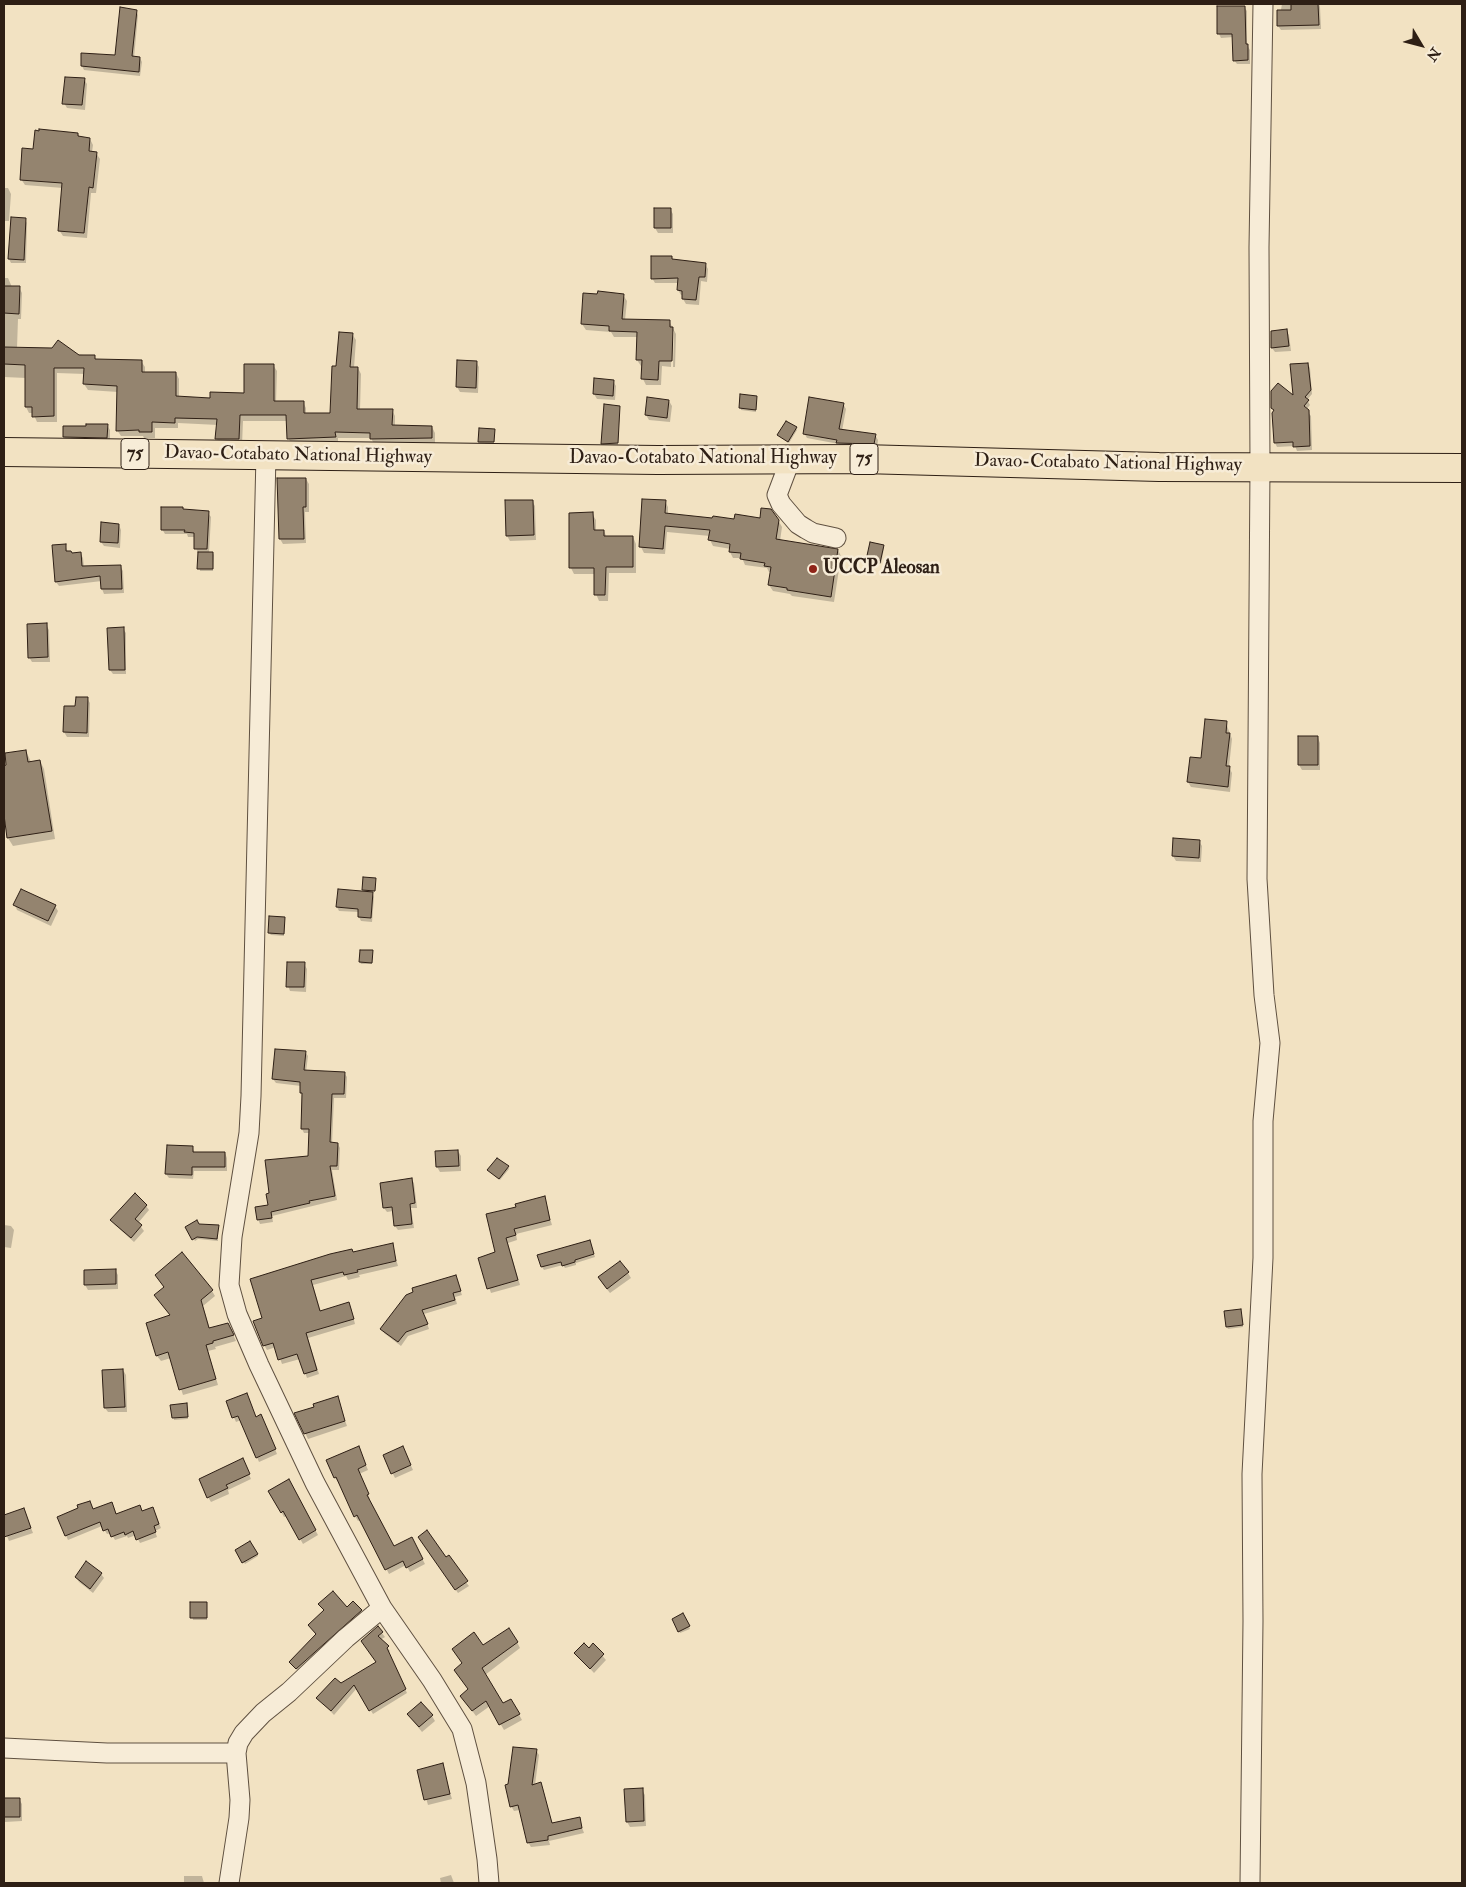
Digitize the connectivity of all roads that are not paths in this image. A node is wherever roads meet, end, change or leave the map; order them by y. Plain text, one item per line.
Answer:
1 (1263, 4) edge
2 (266, 455) junction
3 (5, 458) edge
4 (791, 458) junction
5 (1260, 467) junction
6 (1462, 468) edge
7 (836, 538) dead end
8 (382, 1608) junction
9 (4, 1748) edge
10 (236, 1753) junction
11 (229, 1883) edge
12 (489, 1883) edge
13 (1250, 1883) edge

1 - 5 street
2 - 3 highway, Davao-Cotabato National Highway / 75
2 - 4 highway, Davao-Cotabato National Highway / 75
2 - 8 street
4 - 5 highway, Davao-Cotabato National Highway / 75
4 - 7 street
5 - 6 highway, Davao-Cotabato National Highway / 75
5 - 13 street
8 - 10 street
8 - 12 street
9 - 10 street
10 - 11 street

